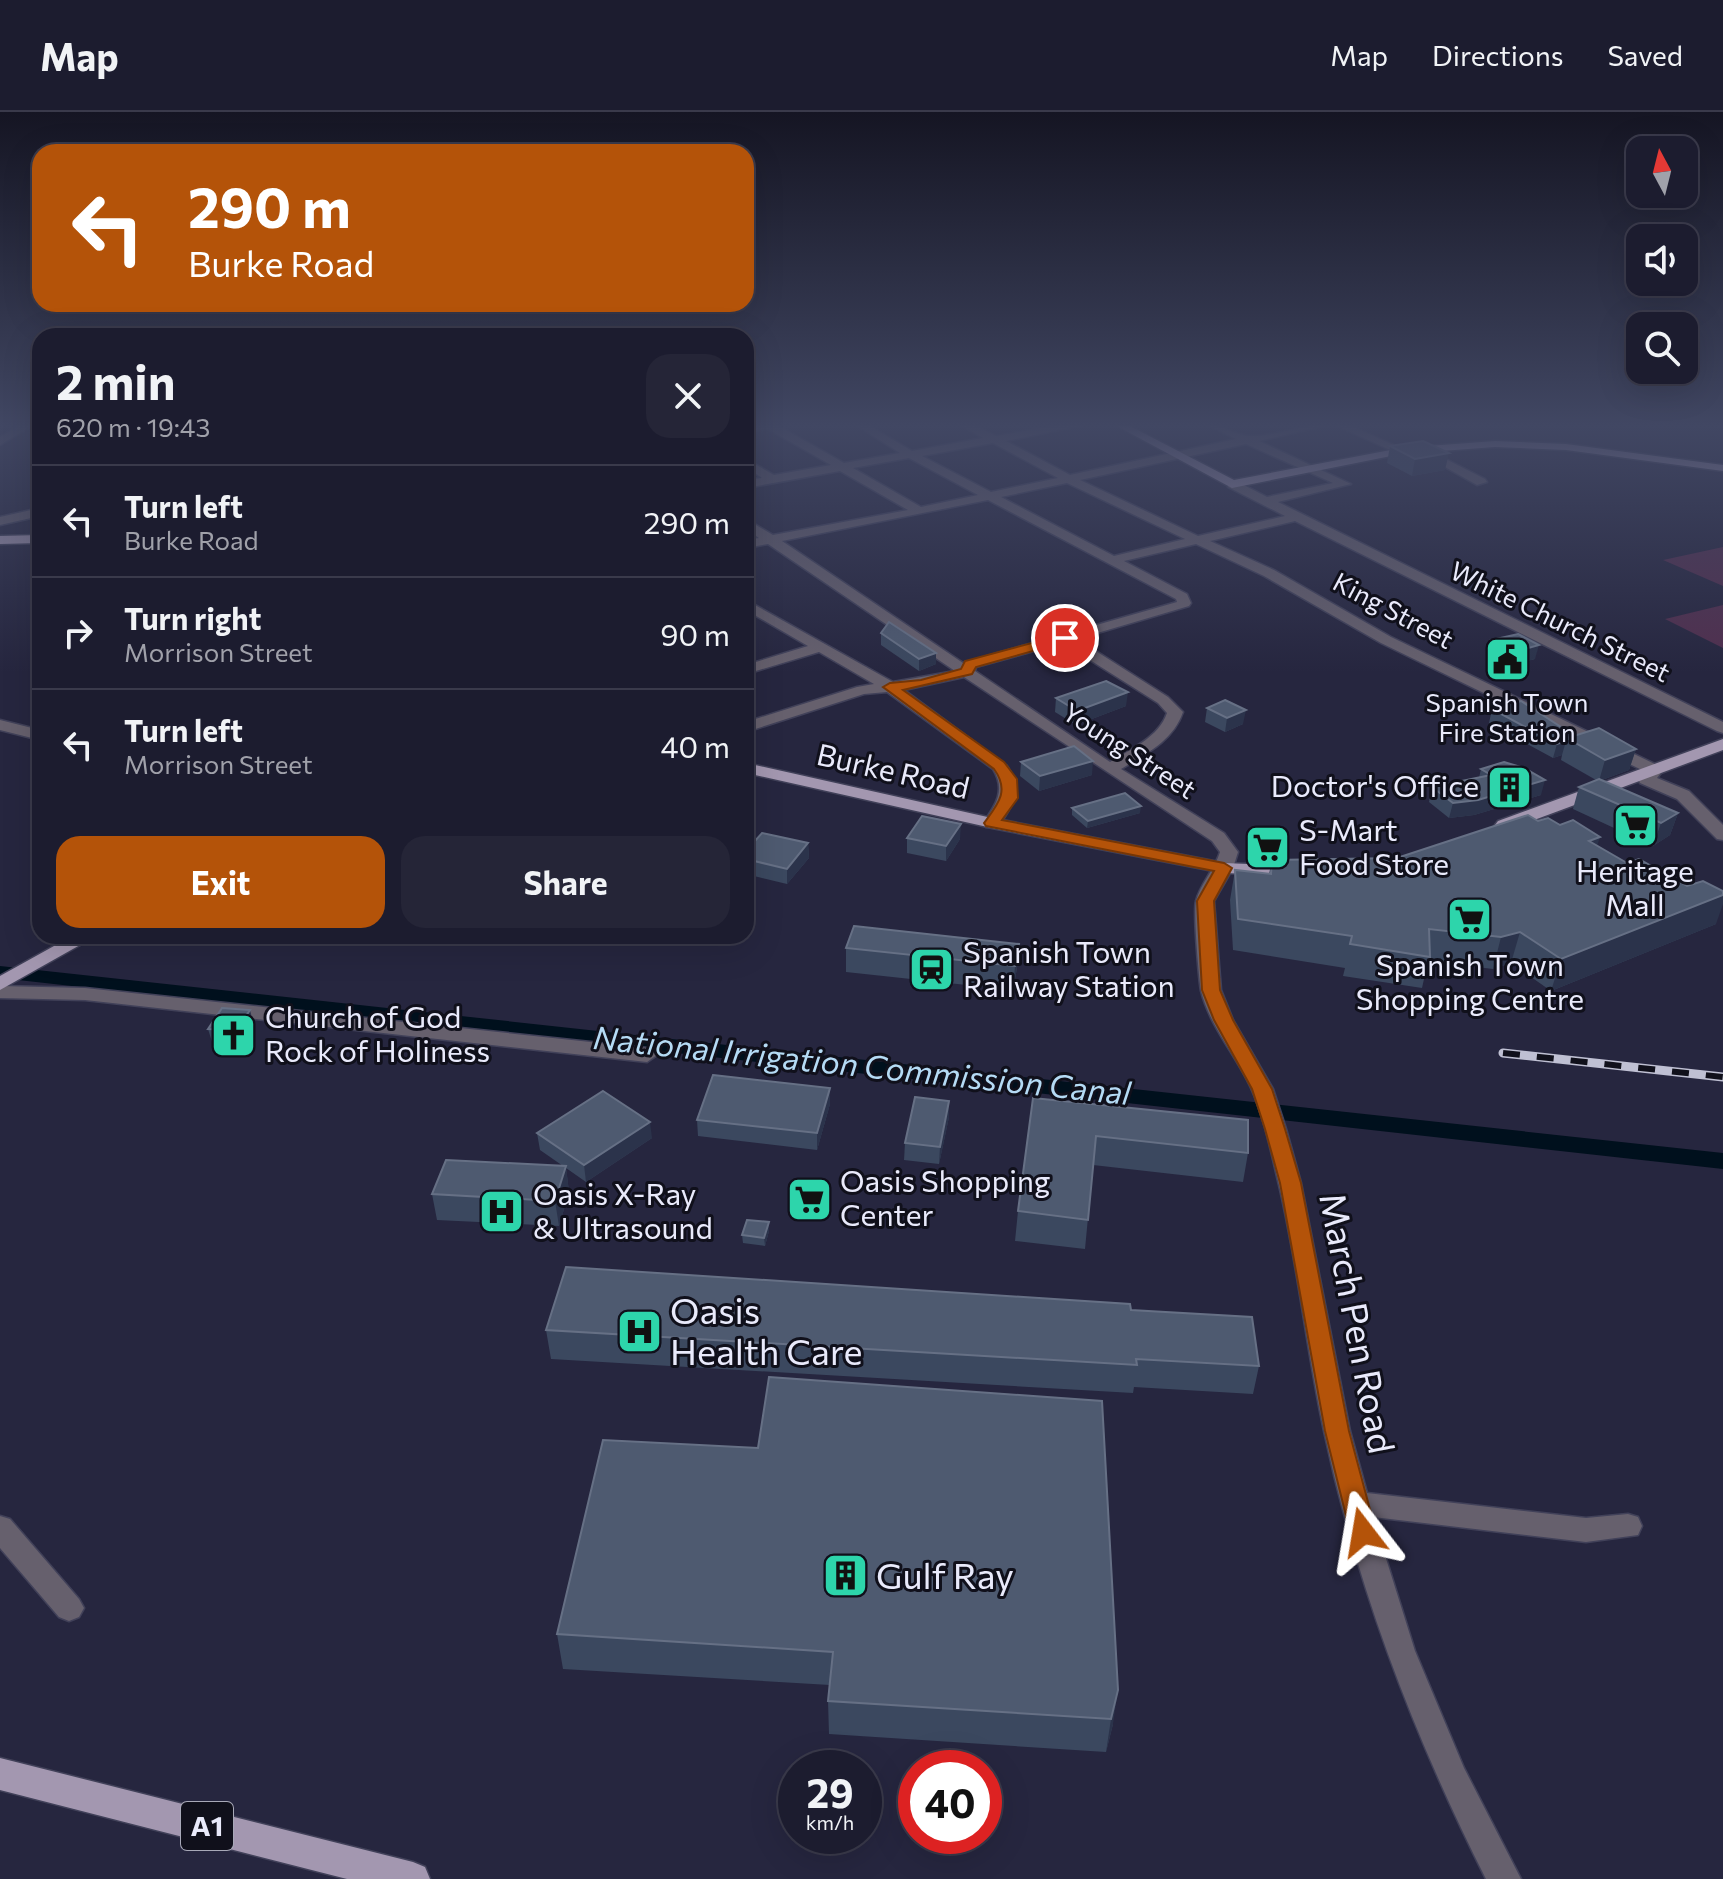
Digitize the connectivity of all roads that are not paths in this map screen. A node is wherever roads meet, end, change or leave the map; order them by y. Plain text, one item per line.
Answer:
1 (913, 507) edge
2 (938, 507) edge
3 (1013, 507) edge
4 (1125, 507) edge
5 (1279, 507) edge
6 (919, 511) junction
7 (32, 514) edge
8 (1297, 517) junction
9 (0, 521) edge
10 (754, 528) edge
11 (1196, 538) junction
12 (32, 539) edge
13 (0, 540) edge
14 (773, 540) junction
15 (754, 543) edge
16 (1113, 560) junction
17 (754, 610) edge
18 (1065, 638) junction
19 (819, 647) junction
20 (754, 667) edge
21 (967, 672) junction
22 (890, 687) junction
23 (754, 724) edge
24 (0, 725) edge
25 (1723, 728) edge
26 (32, 733) edge
27 (1723, 744) edge
28 (1110, 769) junction
29 (754, 770) edge
30 (1655, 770) junction
31 (992, 823) junction
32 (1486, 831) edge
33 (1723, 835) edge
34 (1224, 868) junction
35 (1310, 870) edge
36 (72, 944) edge
37 (1, 986) edge
38 (647, 1055) dead end
39 (1355, 1503) junction
40 (1628, 1526) dead end
41 (0, 1528) edge
42 (69, 1608) dead end
43 (0, 1774) edge
44 (413, 1879) edge
45 (1504, 1879) edge

1 - 6 street
2 - 6 street
3 - 16 street
4 - 11 street, King Street
5 - 8 street, White Church Street
6 - 14 street
7 - 9 street
8 - 11 street
8 - 25 street, White Church Street
10 - 14 street, Young Street
11 - 16 street
11 - 30 street, King Street
12 - 13 main road
14 - 15 street
14 - 21 street, Young Street
16 - 18 street
17 - 19 street
18 - 21 street
18 - 28 street
19 - 20 street
19 - 22 street
21 - 22 street
21 - 28 street, Young Street
22 - 23 street
22 - 31 street
24 - 26 street
27 - 30 main road
28 - 34 street, Young Street
29 - 31 main road, Burke Road
30 - 32 main road
30 - 33 street, King Street
31 - 34 main road, Burke Road
34 - 35 main road, Burke Road
34 - 39 street, March Pen Road
36 - 37 main road
37 - 38 street
39 - 40 street
39 - 45 street, March Pen Road
41 - 42 street
43 - 44 main road, A1

